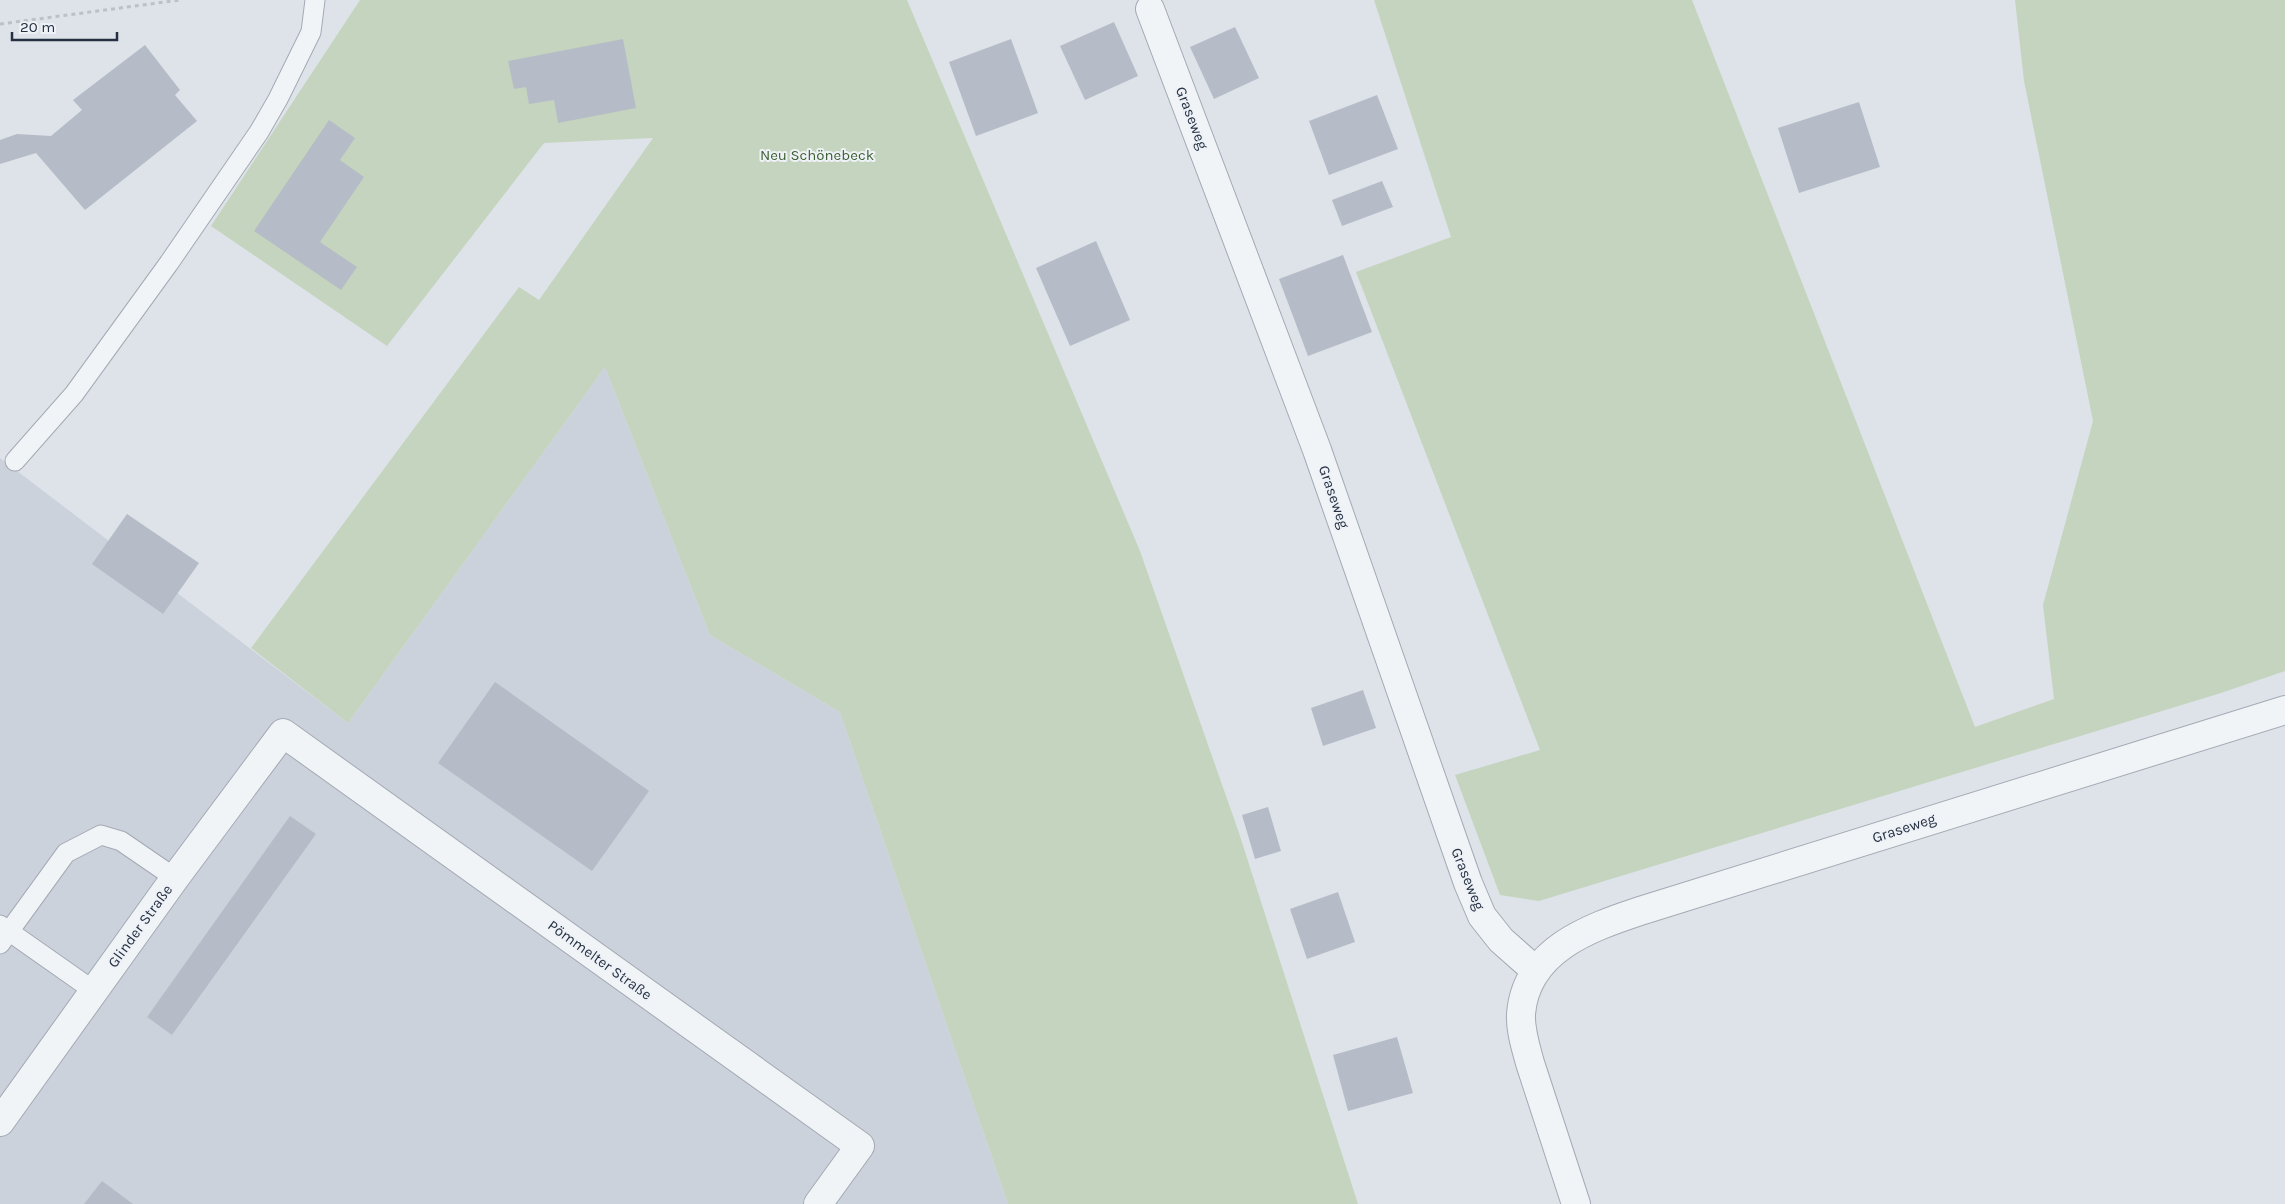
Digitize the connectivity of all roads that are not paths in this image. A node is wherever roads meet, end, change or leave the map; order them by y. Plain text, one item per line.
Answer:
1 (315, 0) edge
2 (1150, 9) dead end
3 (15, 461) dead end
4 (2285, 710) edge
5 (283, 733) joint
6 (176, 878) junction
7 (3, 934) edge
8 (1536, 971) junction
9 (94, 991) junction
10 (0, 1122) edge
11 (818, 1204) edge
12 (1576, 1204) edge

1 - 3 lane
2 - 8 street, Graseweg
4 - 8 street, Graseweg
5 - 6 street, Glinder Straße
5 - 11 street, Pömmelter Straße
6 - 7 lane
6 - 9 street, Glinder Straße
7 - 9 lane
8 - 12 street, Graseweg
9 - 10 street, Glinder Straße

